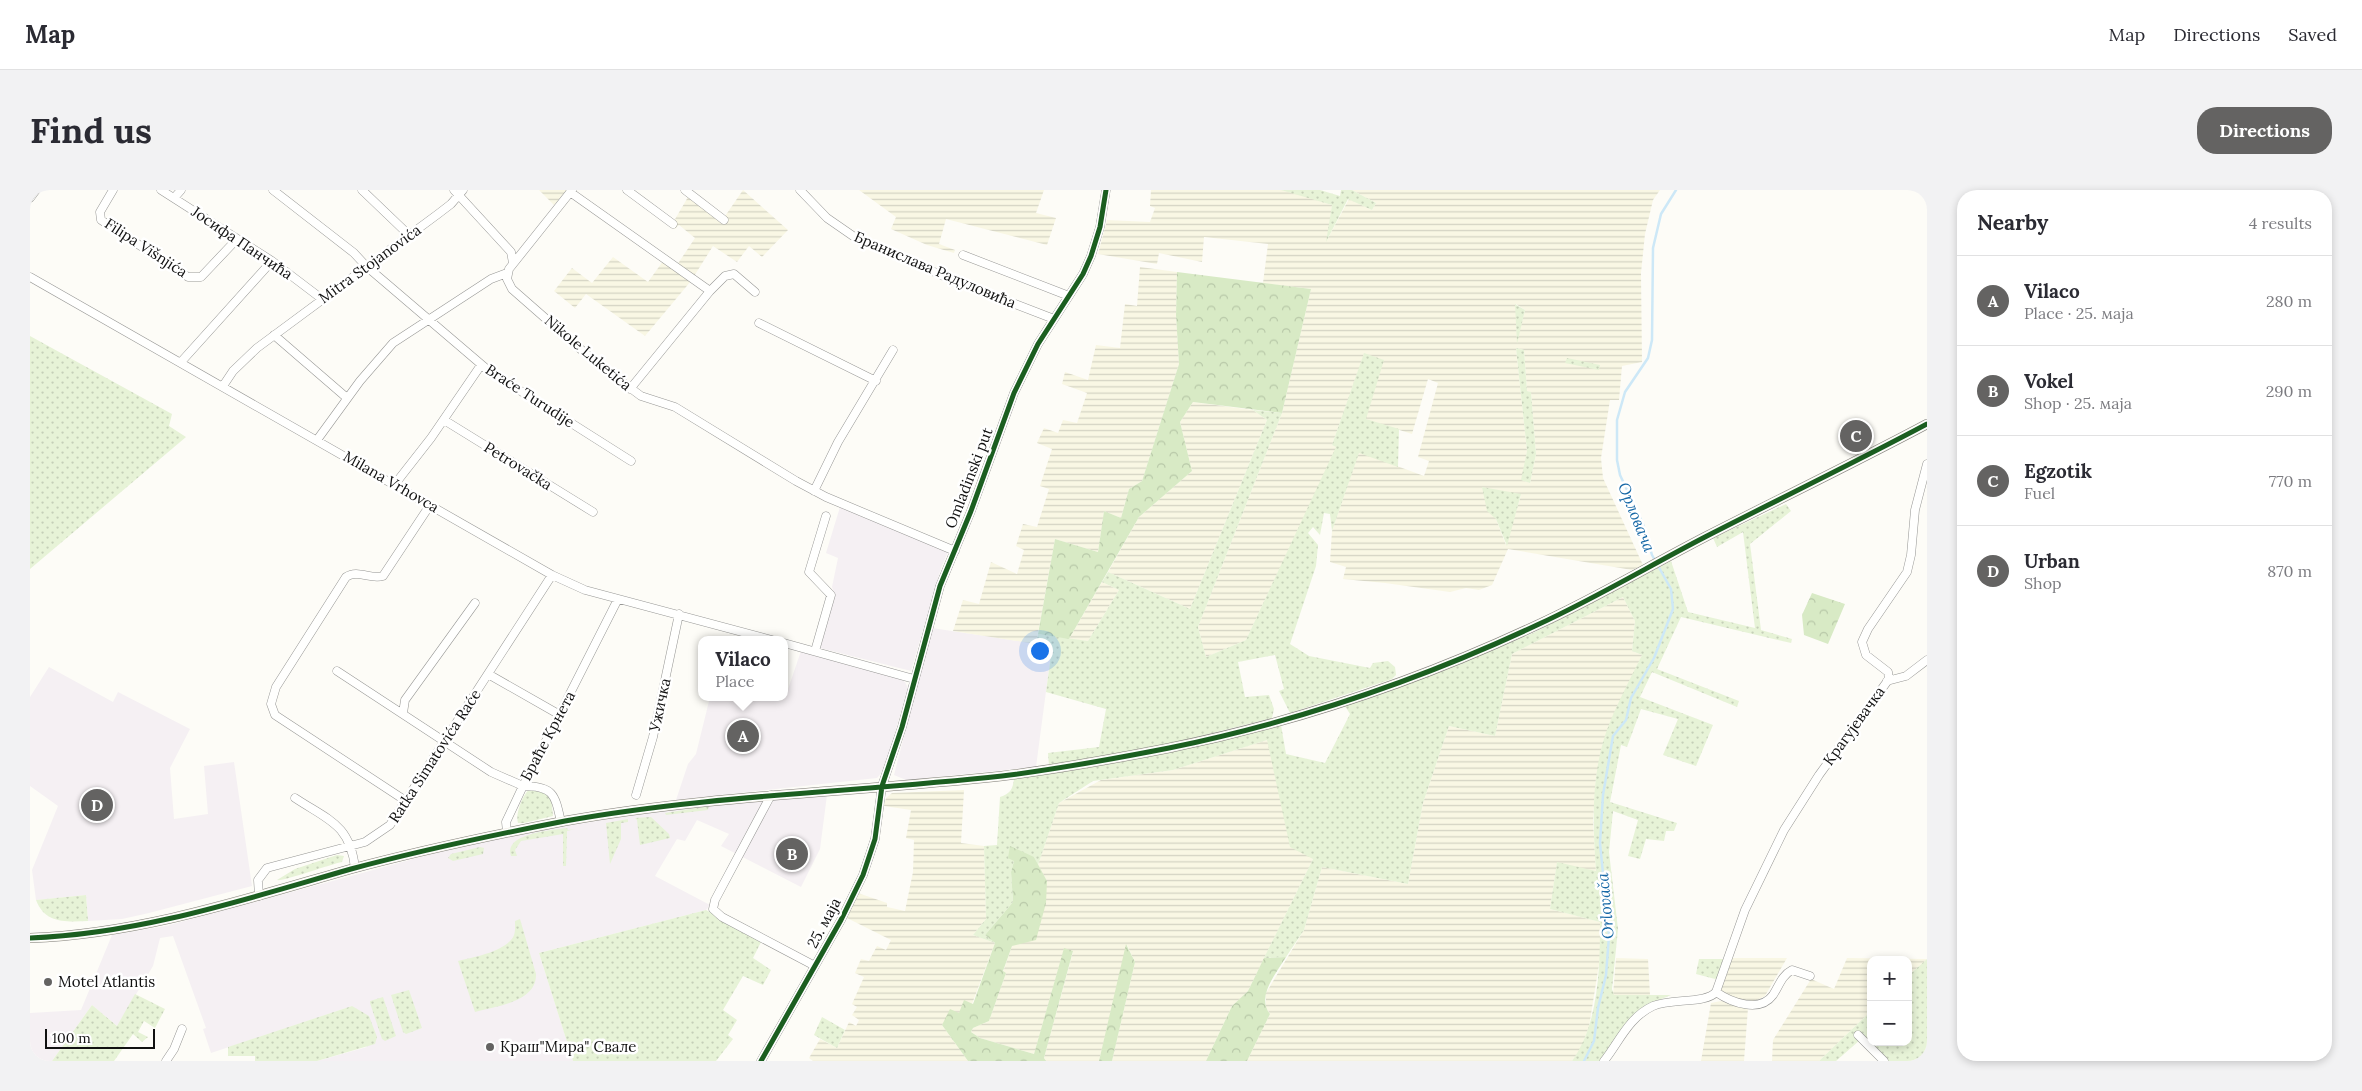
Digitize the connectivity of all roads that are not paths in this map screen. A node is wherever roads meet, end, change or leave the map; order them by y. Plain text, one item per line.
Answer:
1 (36, 190) edge
2 (113, 190) edge
3 (161, 190) edge
4 (181, 190) edge
5 (273, 190) edge
6 (362, 190) edge
7 (627, 190) edge
8 (686, 190) edge
9 (800, 190) edge
10 (1106, 190) edge
11 (571, 191) edge
12 (459, 192) edge
13 (30, 198) edge
14 (174, 198) junction
15 (724, 220) dead end
16 (673, 224) dead end
17 (409, 235) junction
18 (236, 239) junction
19 (963, 255) dead end
20 (272, 261) junction
21 (513, 263) junction
22 (366, 266) junction
23 (507, 273) junction
24 (30, 277) edge
25 (710, 291) junction
26 (755, 292) dead end
27 (1069, 296) junction
28 (322, 299) junction
29 (428, 319) junction
30 (1054, 319) junction
31 (760, 323) dead end
32 (274, 335) junction
33 (893, 350) dead end
34 (181, 362) junction
35 (481, 365) junction
36 (876, 381) junction
37 (223, 386) junction
38 (630, 389) junction
39 (347, 398) junction
40 (444, 420) junction
41 (1927, 424) edge
42 (317, 440) junction
43 (631, 461) dead end
44 (1927, 464) edge
45 (395, 484) junction
46 (814, 491) junction
47 (430, 505) junction
48 (593, 512) dead end
49 (826, 516) dead end
50 (955, 551) junction
51 (552, 575) junction
52 (618, 599) junction
53 (475, 603) dead end
54 (679, 614) junction
55 (758, 636) edge
56 (788, 644) edge
57 (815, 651) junction
58 (1927, 660) edge
59 (337, 671) dead end
60 (488, 674) junction
61 (914, 679) junction
62 (1888, 681) junction
63 (402, 713) junction
64 (560, 716) junction
65 (444, 742) junction
66 (524, 786) junction
67 (882, 786) junction
68 (636, 795) dead end
69 (771, 795) junction
70 (295, 798) dead end
71 (406, 801) junction
72 (561, 822) junction
73 (507, 832) junction
74 (352, 847) junction
75 (355, 868) junction
76 (259, 896) junction
77 (30, 938) edge
78 (815, 966) junction
79 (1810, 976) dead end
80 (1716, 992) junction
81 (182, 1029) dead end
82 (1858, 1035) dead end
83 (166, 1061) edge
84 (761, 1061) edge
85 (1604, 1061) edge
86 (1884, 1061) edge

1 - 13 street
2 - 18 street, Filipa Višnjića
3 - 14 street, Јосифа Панчића
4 - 14 street
5 - 22 street, Braće Turudije
6 - 17 street
7 - 16 street
8 - 15 street
9 - 30 street, Бранислава Радуловића
10 - 27 street, Omladinski put
11 - 21 street
11 - 25 street
12 - 17 street, Mitra Stojanovića
12 - 21 street
14 - 18 street, Јосифа Панчића
17 - 22 street, Mitra Stojanovića
18 - 20 street, Јосифа Панчића
19 - 27 street
20 - 28 street, Јосифа Панчића
20 - 34 street
21 - 23 street
22 - 28 street, Mitra Stojanovića
22 - 29 street, Braće Turudije
23 - 29 street
23 - 38 street, Nikole Luketića
24 - 34 street, Milana Vrhovca
25 - 26 street
25 - 38 street
27 - 30 street, Omladinski put
28 - 32 street, Mitra Stojanovića
29 - 35 street, Braće Turudije
29 - 39 street
30 - 50 street, Omladinski put
31 - 36 street
32 - 37 street, Mitra Stojanovića
32 - 39 street
33 - 36 street
34 - 37 street, Milana Vrhovca
35 - 40 street
35 - 43 street, Braće Turudije
36 - 46 street
37 - 42 street, Milana Vrhovca
38 - 46 street, Nikole Luketića
39 - 42 street
40 - 45 street
40 - 48 street, Petrovačka
41 - 67 main road
42 - 45 street, Milana Vrhovca
44 - 62 street, Крагујевачка
45 - 47 street, Milana Vrhovca
46 - 50 street, Nikole Luketića
47 - 51 street, Milana Vrhovca
47 - 71 street
49 - 57 street
50 - 61 street, Omladinski put
51 - 52 street, Milana Vrhovca
51 - 60 street, Ratka Simatovića Raće
52 - 54 street, Milana Vrhovca
52 - 64 street, Браће Крнета
53 - 63 street
54 - 55 street, Milana Vrhovca
54 - 68 street, Ужичка
56 - 57 street
57 - 61 street
58 - 62 street
59 - 63 street, Браће Крнета
60 - 64 street
60 - 65 street, Ratka Simatovića Raće
61 - 67 street, Omladinski put
62 - 80 street, Крагујевачка
63 - 65 street, Браће Крнета
64 - 66 street, Браће Крнета
65 - 66 street, Браће Крнета
65 - 71 street, Ratka Simatovića Raće
66 - 72 street
66 - 73 street
67 - 69 main road
67 - 78 street, 25. маја
69 - 72 main road
69 - 78 street, 25. маја
70 - 74 street
71 - 74 street, Ratka Simatovića Raće
72 - 73 main road
73 - 75 main road
74 - 75 street
74 - 76 street, Ratka Simatovića Raće
75 - 76 main road
76 - 77 main road
78 - 84 street, 25. маја
79 - 80 street
80 - 85 street
81 - 83 street
82 - 86 street

